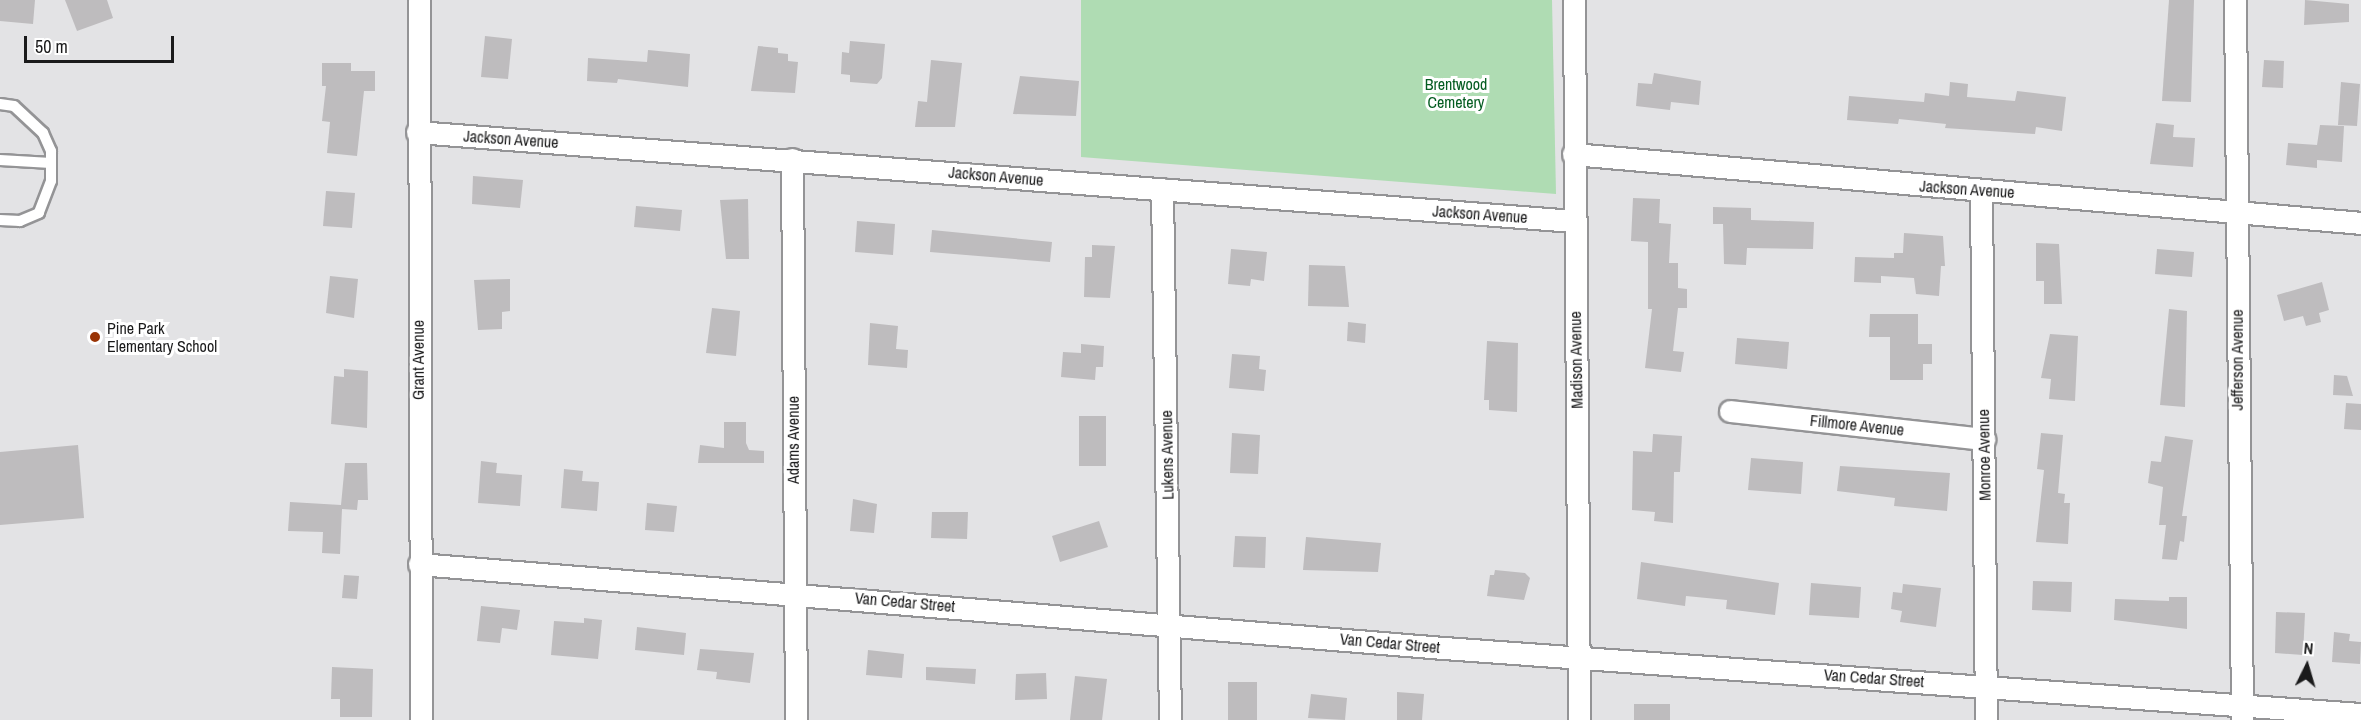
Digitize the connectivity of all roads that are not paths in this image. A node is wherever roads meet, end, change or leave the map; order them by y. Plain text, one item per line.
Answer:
1 (418, 0) edge
2 (1574, 0) edge
3 (2235, 0) edge
4 (0, 104) edge
5 (417, 132) junction
6 (1574, 154) junction
7 (0, 159) edge
8 (792, 159) junction
9 (51, 164) junction
10 (1162, 189) junction
11 (1981, 191) junction
12 (2235, 212) junction
13 (0, 220) edge
14 (1574, 221) junction
15 (2361, 223) edge
16 (1730, 411) dead end
17 (1984, 439) junction
18 (419, 564) junction
19 (794, 593) junction
20 (1168, 623) junction
21 (1579, 657) junction
22 (1987, 686) junction
23 (2241, 712) edge
24 (2361, 714) edge
25 (421, 720) edge
26 (796, 720) edge
27 (1170, 720) edge
28 (1579, 720) edge
29 (1986, 720) edge

1 - 5 street, Grant Avenue
2 - 6 street, Madison Avenue
3 - 12 street, Jefferson Avenue
4 - 9 lane
5 - 8 street, Jackson Avenue
5 - 18 street, Grant Avenue
6 - 11 street, Jackson Avenue
6 - 14 street, Madison Avenue
7 - 9 lane
8 - 10 street, Jackson Avenue
8 - 19 street, Adams Avenue
9 - 13 lane
10 - 14 street, Jackson Avenue
10 - 20 street, Lukens Avenue
11 - 12 street, Jackson Avenue
11 - 17 street, Monroe Avenue
12 - 15 street, Jackson Avenue
12 - 23 street, Jefferson Avenue
14 - 21 street, Madison Avenue
16 - 17 street, Fillmore Avenue
17 - 22 street, Monroe Avenue
18 - 19 street, Van Cedar Street
18 - 25 street, Grant Avenue
19 - 20 street, Van Cedar Street
19 - 26 street, Adams Avenue
20 - 21 street, Van Cedar Street
20 - 27 street, Lukens Avenue
21 - 22 street, Van Cedar Street
21 - 28 street, Madison Avenue
22 - 23 street, Van Cedar Street
22 - 29 street, Monroe Avenue
23 - 24 street, Van Cedar Street

